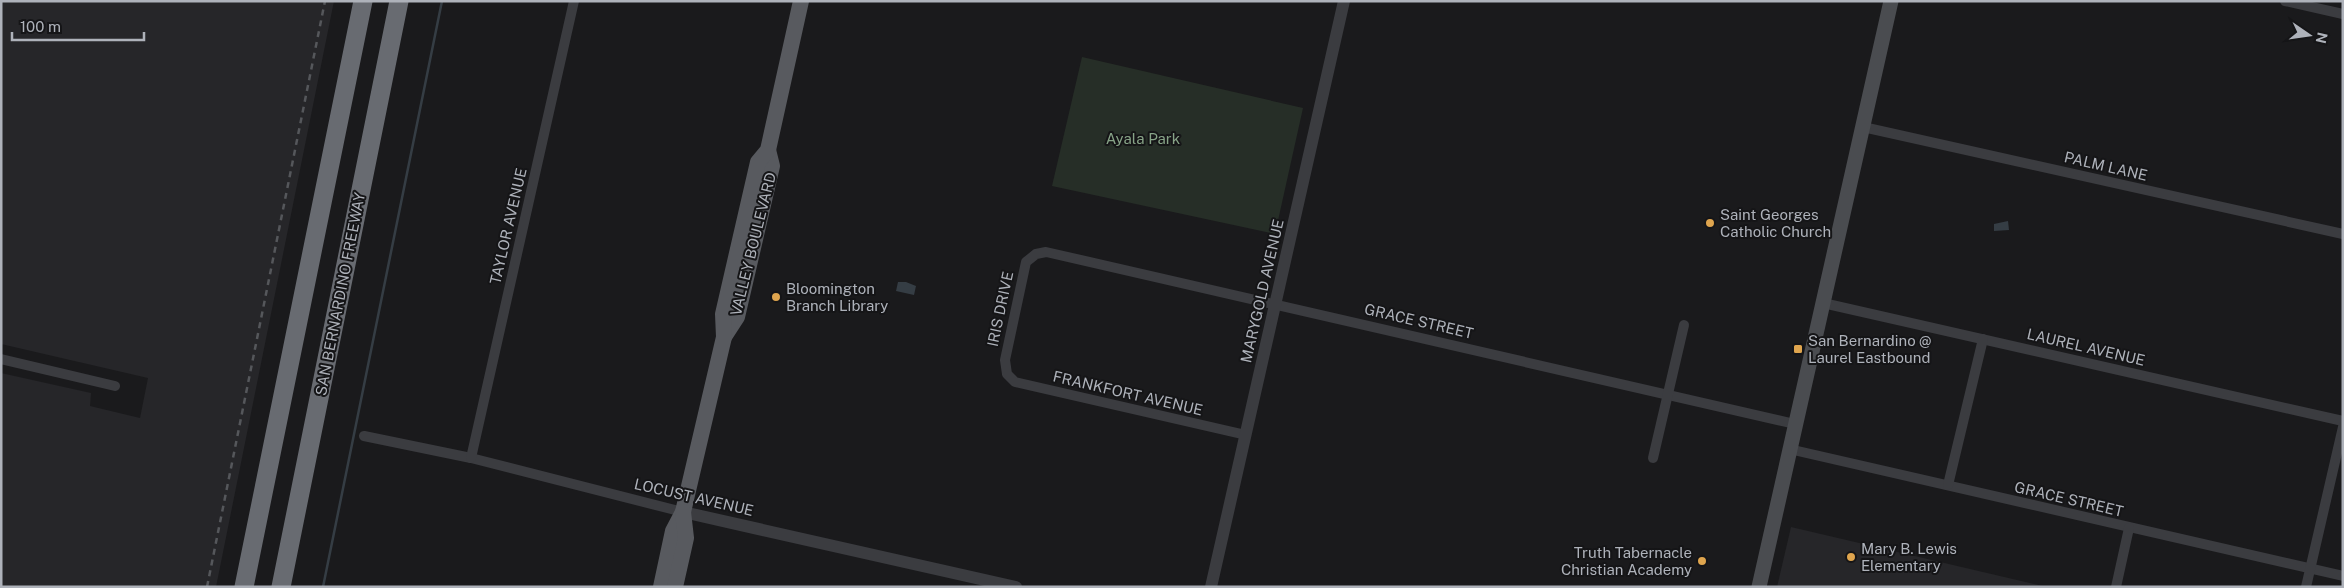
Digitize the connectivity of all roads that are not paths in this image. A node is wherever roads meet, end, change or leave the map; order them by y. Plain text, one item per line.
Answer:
1 (362, 1) edge
2 (399, 1) edge
3 (574, 1) edge
4 (801, 1) edge
5 (1344, 1) edge
6 (1891, 1) edge
7 (2285, 1) edge
8 (2343, 14) edge
9 (1862, 127) junction
10 (2343, 234) edge
11 (1036, 254) joint
12 (1823, 303) junction
13 (1276, 304) junction
14 (1684, 325) dead end
15 (1983, 339) junction
16 (1, 360) edge
17 (1007, 374) joint
18 (115, 386) dead end
19 (1670, 394) junction
20 (2343, 421) edge
21 (1795, 424) junction
22 (2343, 427) edge
23 (1246, 435) junction
24 (364, 436) dead end
25 (1789, 449) junction
26 (471, 458) junction
27 (1653, 458) dead end
28 (1948, 485) junction
29 (683, 512) junction
30 (2129, 528) junction
31 (2310, 568) junction
32 (2343, 576) edge
33 (244, 587) edge
34 (281, 587) edge
35 (660, 587) edge
36 (675, 587) edge
37 (1016, 587) edge
38 (1211, 587) edge
39 (1759, 587) edge
40 (2116, 587) edge
41 (2306, 587) edge

1 - 33 highway
2 - 34 highway, SAN BERNARDINO FREEWAY
3 - 26 street, TAYLOR AVENUE
4 - 29 main road, VALLEY BOULEVARD
5 - 13 street, MARYGOLD AVENUE
6 - 9 main road
7 - 8 street
9 - 10 street, PALM LANE
9 - 12 main road
11 - 13 street, GRACE STREET
11 - 17 street, IRIS DRIVE
12 - 15 street, LAUREL AVENUE
12 - 21 main road
13 - 19 street, GRACE STREET
13 - 23 street, MARYGOLD AVENUE
14 - 19 street
15 - 20 street, LAUREL AVENUE
15 - 28 street
16 - 18 street
17 - 23 street, FRANKFORT AVENUE
19 - 21 street, GRACE STREET
19 - 27 street
21 - 25 main road
22 - 31 street
23 - 38 street, MARYGOLD AVENUE
24 - 26 street, LOCUST AVENUE
25 - 28 street, GRACE STREET
25 - 39 main road
26 - 29 street, LOCUST AVENUE
28 - 30 street, GRACE STREET
29 - 35 main road, VALLEY BOULEVARD
29 - 36 main road, VALLEY BOULEVARD
29 - 37 street, LOCUST AVENUE
30 - 31 street, GRACE STREET
30 - 40 street
31 - 32 street, GRACE STREET
31 - 41 street

